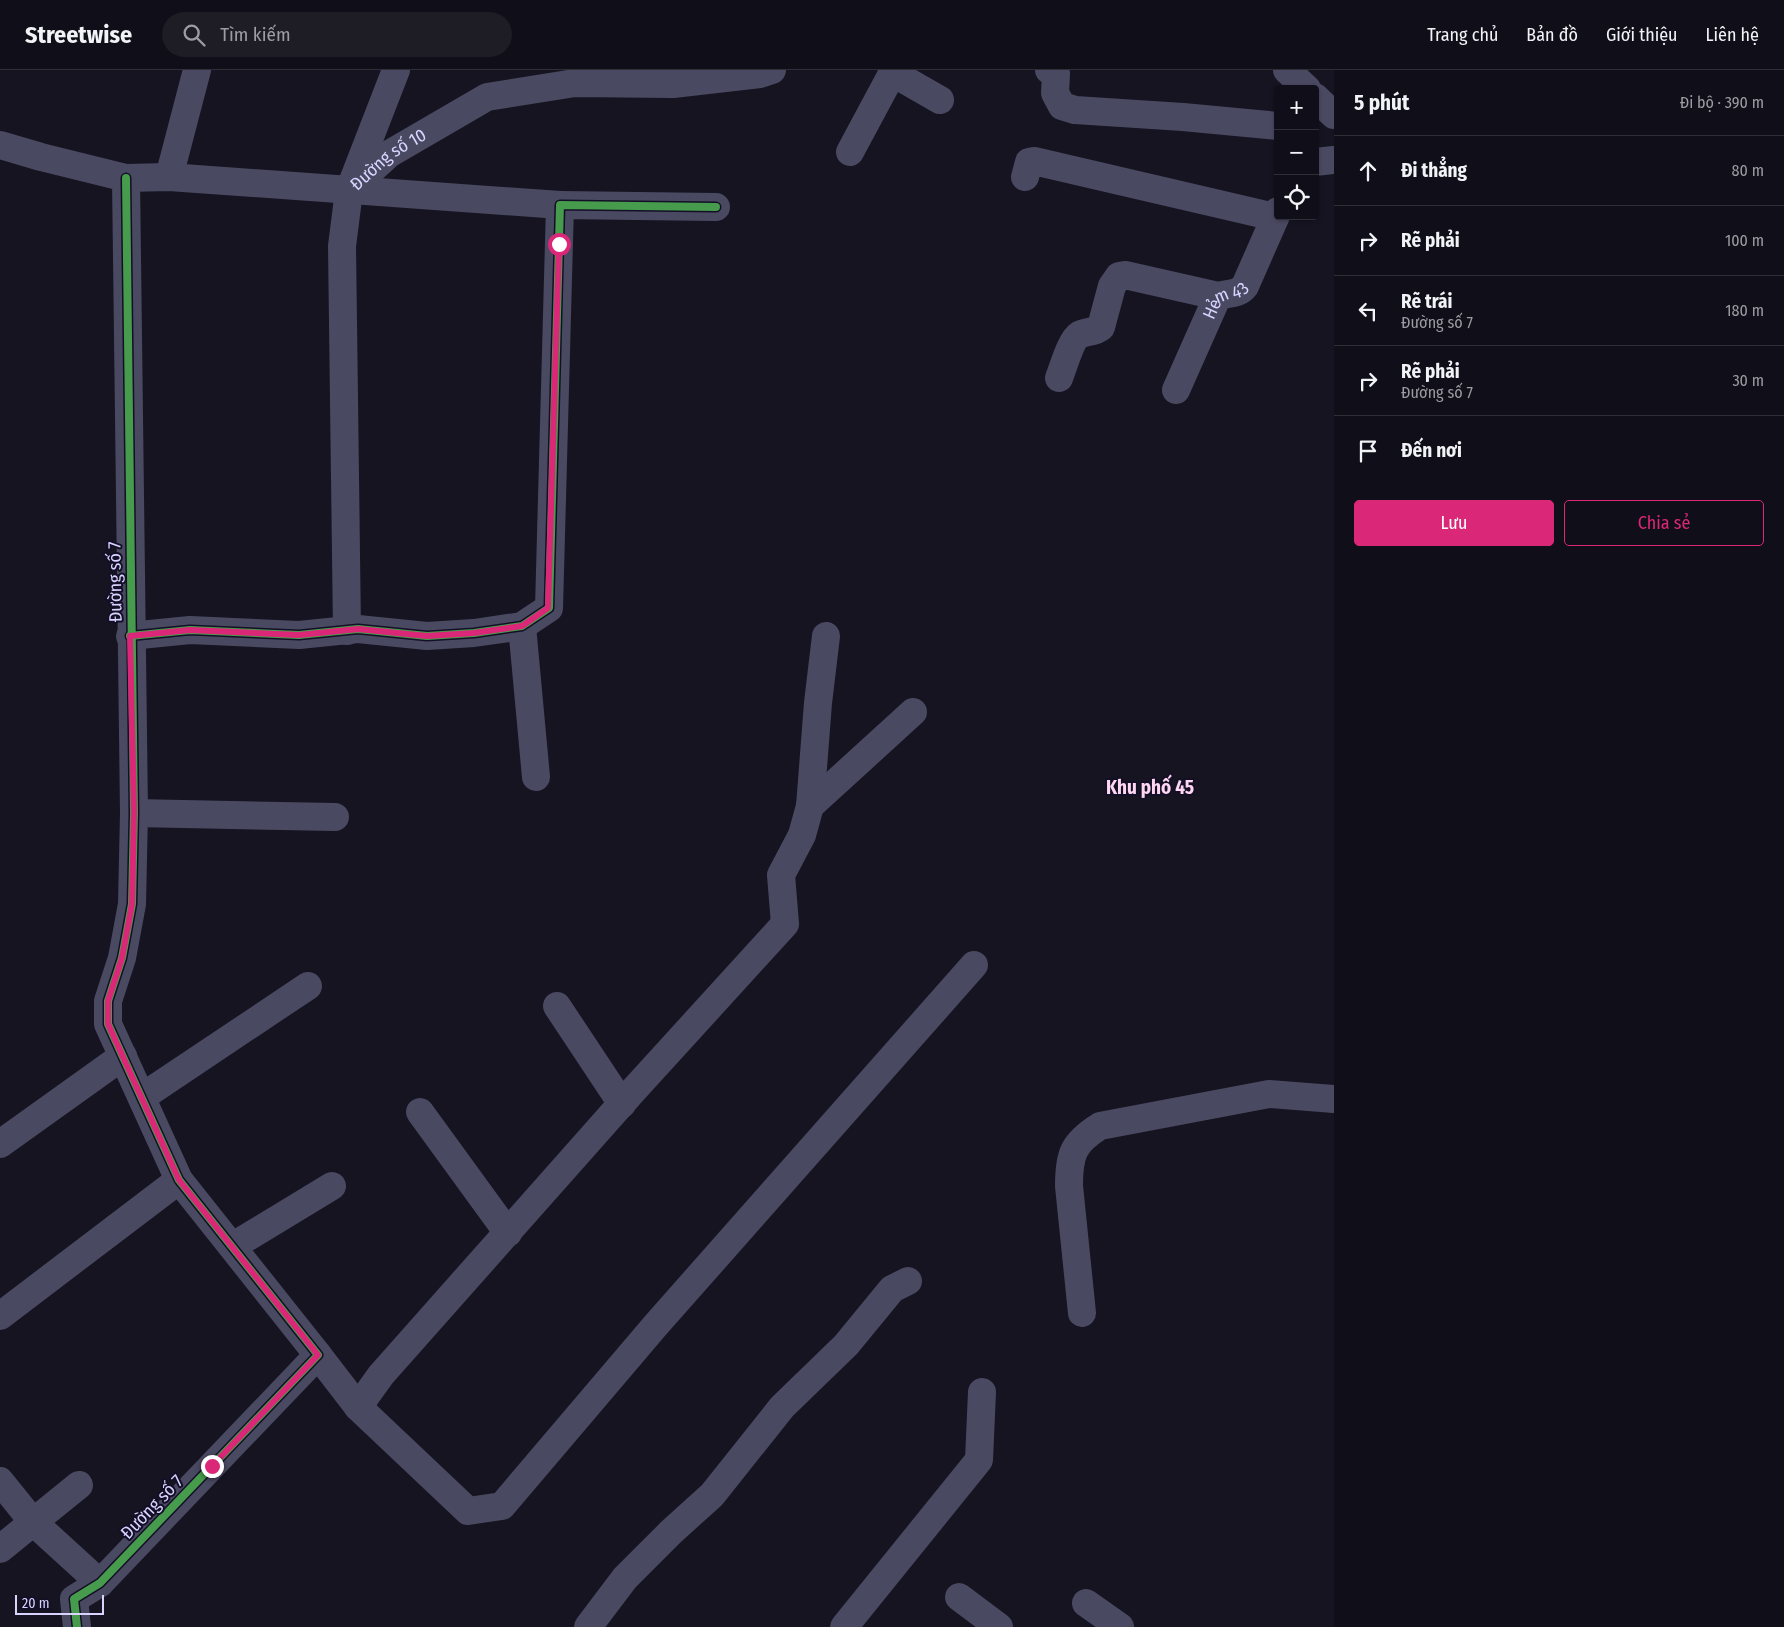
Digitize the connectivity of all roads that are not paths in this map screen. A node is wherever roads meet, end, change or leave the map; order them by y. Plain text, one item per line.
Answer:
1 (197, 70) edge
2 (396, 70) edge
3 (772, 70) edge
4 (1050, 70) edge
5 (1287, 70) edge
6 (893, 71) edge
7 (1302, 85) edge
8 (940, 100) dead end
9 (1319, 101) edge
10 (1334, 115) edge
11 (1334, 121) edge
12 (1319, 123) edge
13 (1274, 126) edge
14 (0, 145) edge
15 (850, 152) dead end
16 (1334, 160) edge
17 (1319, 162) edge
18 (169, 177) junction
19 (1025, 177) dead end
20 (126, 178) junction
21 (349, 191) junction
22 (560, 205) junction
23 (716, 207) dead end
24 (1274, 214) edge
25 (1274, 218) edge
26 (1218, 296) junction
27 (1059, 378) dead end
28 (1176, 390) dead end
29 (522, 626) junction
30 (347, 631) junction
31 (130, 636) junction
32 (826, 636) dead end
33 (913, 712) dead end
34 (536, 777) dead end
35 (810, 806) junction
36 (134, 812) junction
37 (335, 817) dead end
38 (974, 965) dead end
39 (308, 986) dead end
40 (557, 1006) dead end
41 (123, 1056) junction
42 (142, 1097) junction
43 (1334, 1099) edge
44 (622, 1104) junction
45 (420, 1112) dead end
46 (0, 1144) edge
47 (179, 1180) junction
48 (332, 1186) dead end
49 (508, 1233) junction
50 (233, 1246) junction
51 (908, 1281) dead end
52 (1082, 1313) dead end
53 (0, 1316) edge
54 (318, 1355) junction
55 (982, 1392) dead end
56 (358, 1407) junction
57 (0, 1481) edge
58 (79, 1485) dead end
59 (34, 1522) junction
60 (0, 1549) edge
61 (100, 1582) junction
62 (959, 1597) dead end
63 (1086, 1603) dead end
64 (75, 1626) edge
65 (588, 1627) edge
66 (844, 1627) edge
67 (999, 1627) edge
68 (1120, 1627) edge

1 - 18 street
2 - 21 street
3 - 21 street, Đường số 10
4 - 13 street
5 - 7 street
6 - 8 street
6 - 15 street
9 - 10 street
11 - 12 street
14 - 20 street, Đường số 10
16 - 17 street
18 - 20 street, Đường số 10
18 - 21 street, Đường số 10
19 - 24 street
20 - 31 street, Đường số 7
21 - 22 street
21 - 30 street
22 - 23 street
22 - 29 street
25 - 26 street, Hẻm 43
26 - 27 street
26 - 28 street, Hẻm 43
29 - 30 street
29 - 34 street
30 - 31 street
31 - 36 street, Đường số 7
32 - 35 street
33 - 35 street
35 - 44 street
36 - 37 street
36 - 41 street, Đường số 7
38 - 56 street
39 - 42 street
40 - 44 street
41 - 42 street, Đường số 7
41 - 46 street
42 - 47 street, Đường số 7
43 - 52 street
44 - 49 street
45 - 49 street
47 - 50 street, Đường số 7
47 - 53 street
48 - 50 street
49 - 56 street
50 - 54 street, Đường số 7
51 - 65 street
54 - 56 street
54 - 61 street, Đường số 7
55 - 66 street
57 - 59 street
58 - 59 street
59 - 60 street
59 - 61 street
61 - 64 street, Đường số 7
62 - 67 street
63 - 68 street

